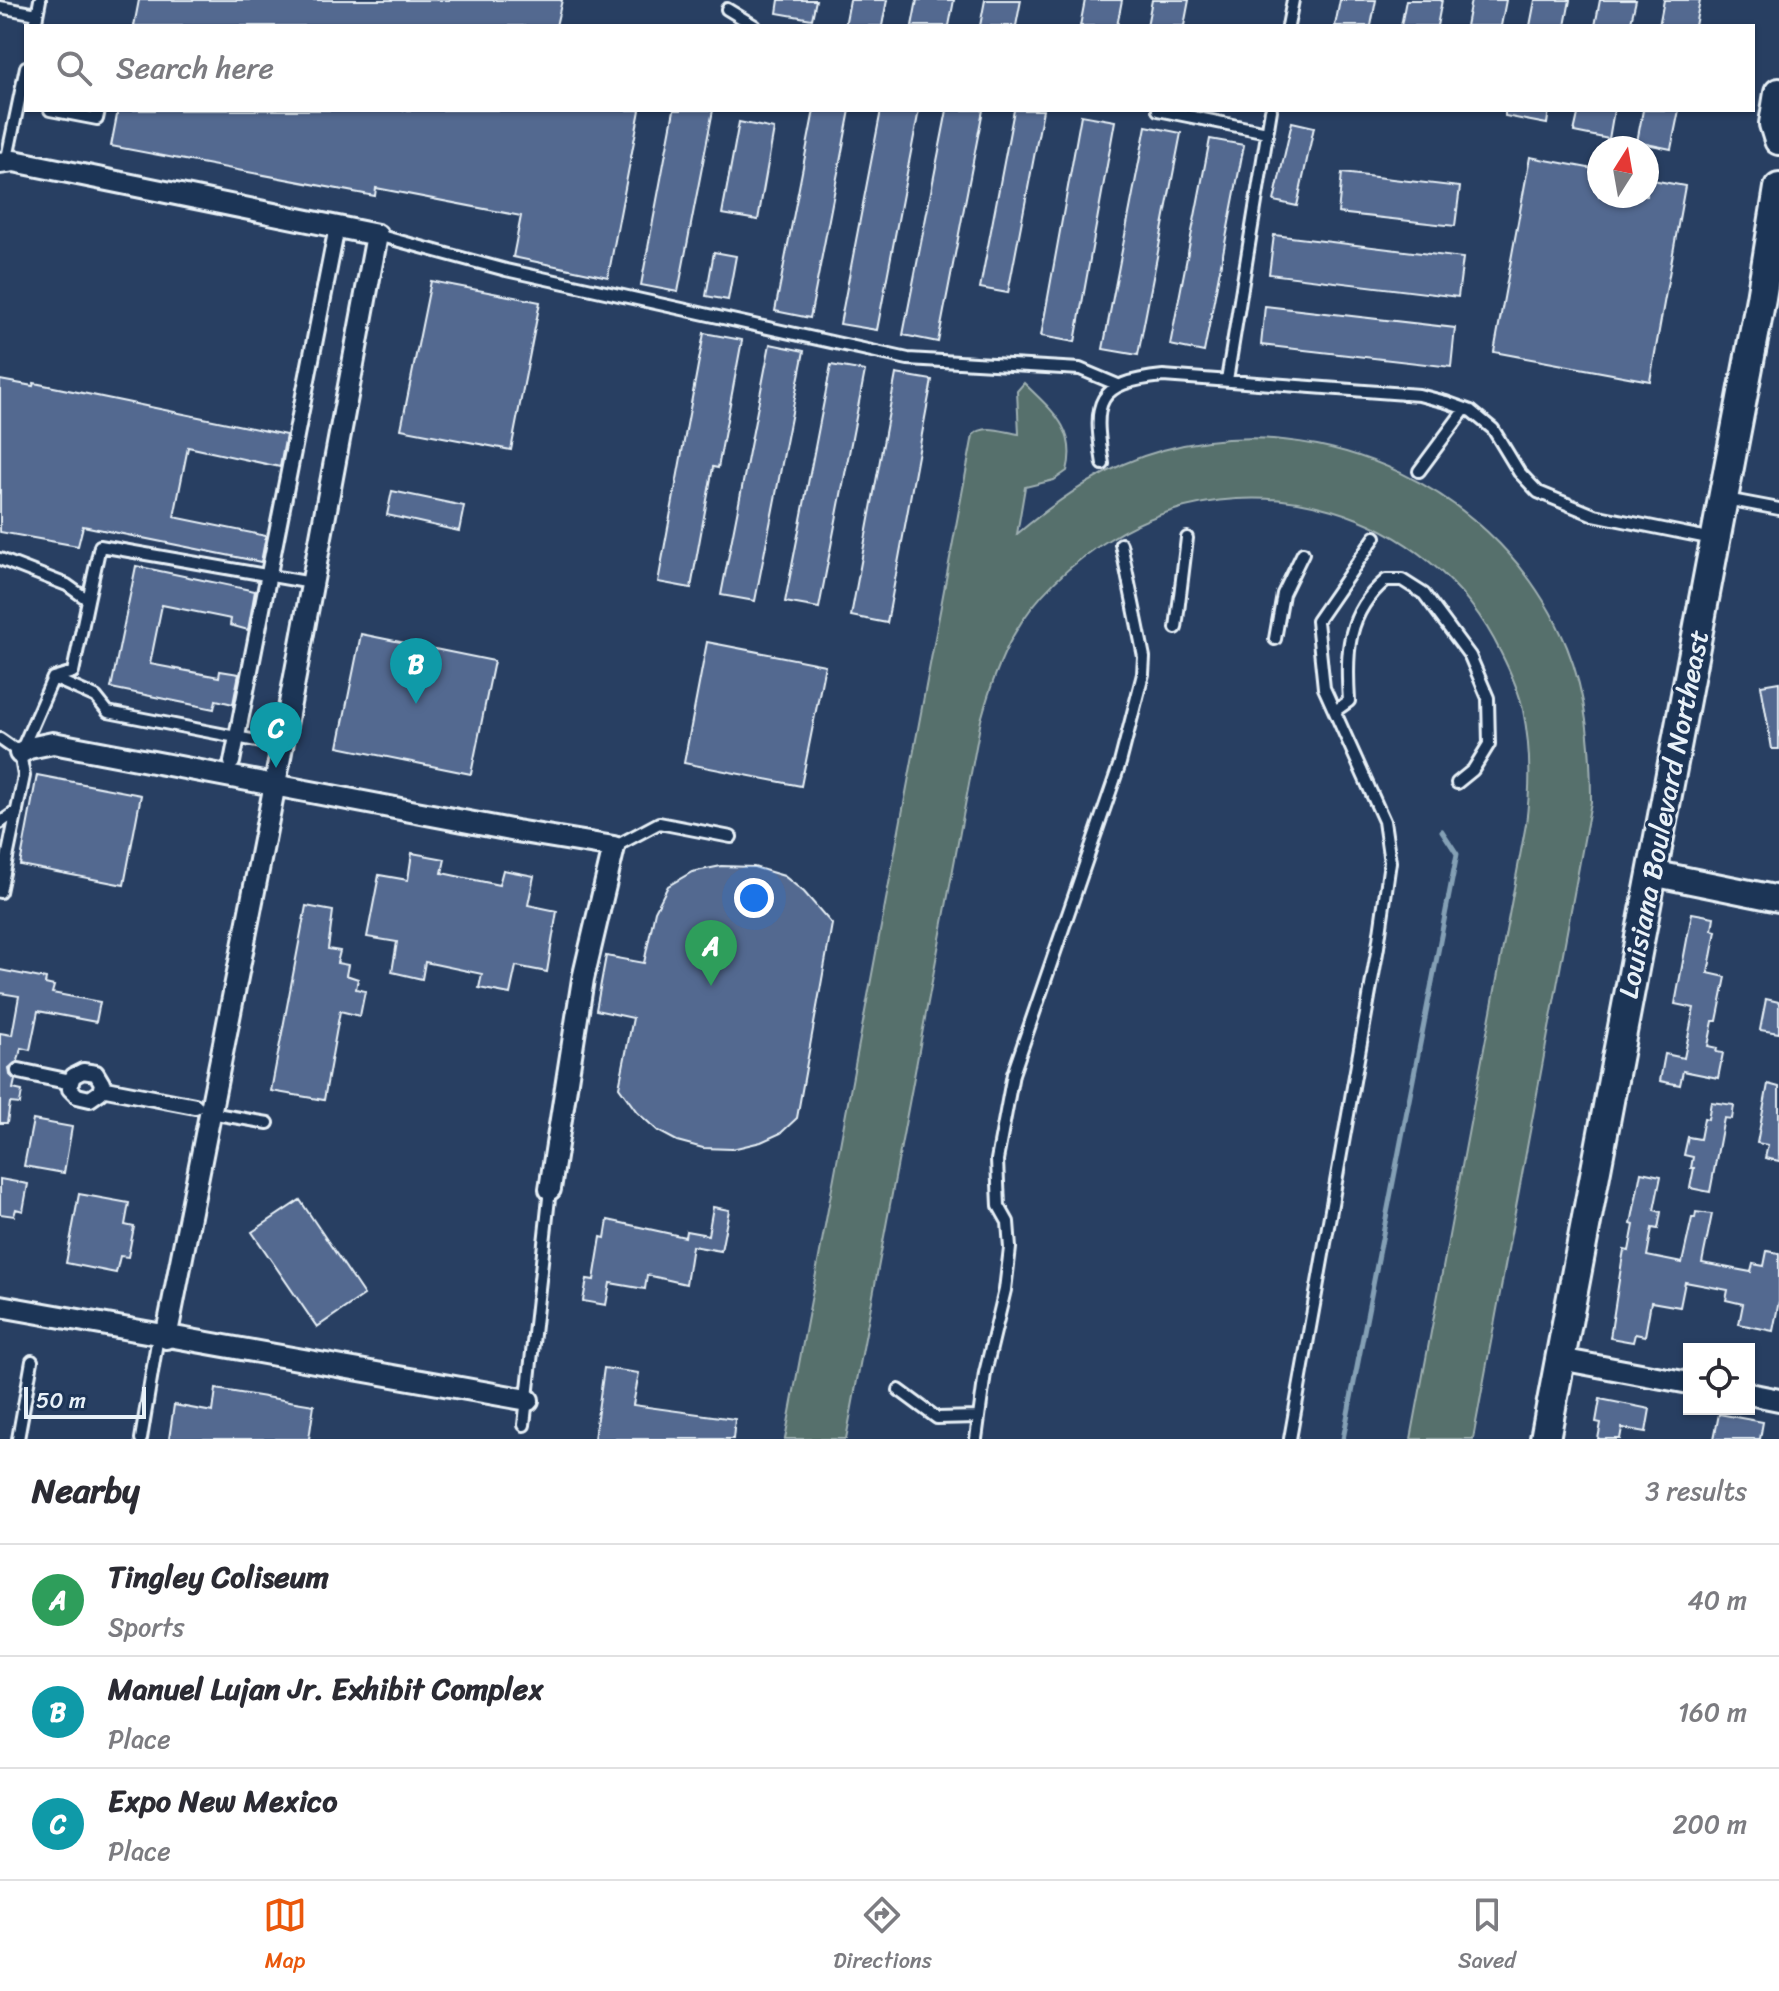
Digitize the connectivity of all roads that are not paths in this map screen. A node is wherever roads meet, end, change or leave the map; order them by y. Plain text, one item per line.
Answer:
1 (40, 0) edge
2 (1293, 0) edge
3 (0, 7) edge
4 (727, 9) dead end
5 (36, 21) edge
6 (752, 24) edge
7 (1288, 24) edge
8 (1779, 93) edge
9 (22, 104) edge
10 (60, 112) edge
11 (99, 112) edge
12 (1168, 112) edge
13 (1271, 112) edge
14 (1267, 132) junction
15 (1779, 140) edge
16 (3, 163) edge
17 (1779, 188) edge
18 (337, 227) junction
19 (377, 235) junction
20 (1227, 380) junction
21 (1118, 385) junction
22 (1465, 409) junction
23 (1103, 464) dead end
24 (1419, 471) dead end
25 (1723, 499) junction
26 (1779, 509) edge
27 (1375, 537) dead end
28 (1187, 538) dead end
29 (1715, 539) junction
30 (1121, 544) dead end
31 (1303, 553) dead end
32 (0, 559) edge
33 (270, 575) junction
34 (312, 583) junction
35 (88, 600) junction
36 (1176, 628) dead end
37 (1275, 639) dead end
38 (53, 678) junction
39 (1335, 711) junction
40 (237, 738) junction
41 (0, 739) edge
42 (282, 746) junction
43 (20, 753) junction
44 (232, 762) dead end
45 (1457, 783) dead end
46 (275, 784) junction
47 (17, 811) junction
48 (0, 823) edge
49 (731, 837) dead end
50 (614, 847) junction
51 (1652, 873) junction
52 (0, 892) edge
53 (1779, 899) edge
54 (19, 1071) dead end
55 (203, 1110) junction
56 (268, 1123) dead end
57 (550, 1189) joint
58 (0, 1306) edge
59 (162, 1337) junction
60 (1560, 1359) junction
61 (32, 1361) dead end
62 (1683, 1382) edge
63 (899, 1390) dead end
64 (1755, 1395) edge
65 (528, 1400) junction
66 (1779, 1400) edge
67 (978, 1417) junction
68 (524, 1425) dead end
69 (18, 1439) edge
70 (141, 1439) edge
71 (976, 1439) edge
72 (1290, 1439) edge
73 (1545, 1439) edge

1 - 5 lane
2 - 7 lane
3 - 5 lane
4 - 6 lane
8 - 15 main road
9 - 16 lane
10 - 11 lane
12 - 14 lane
13 - 14 lane
14 - 20 lane
16 - 18 street
17 - 25 main road, Louisiana Boulevard Northeast
18 - 19 street
18 - 33 street
19 - 21 lane
19 - 34 street
20 - 21 lane
20 - 22 lane
21 - 23 lane
22 - 24 lane
22 - 29 lane
25 - 26 lane
25 - 29 main road, Louisiana Boulevard Northeast
27 - 39 lane
28 - 36 lane
29 - 51 main road, Louisiana Boulevard Northeast
30 - 67 lane
31 - 37 lane
32 - 35 lane
33 - 34 lane
33 - 35 lane
33 - 40 street
34 - 42 street
35 - 38 lane
38 - 40 lane
38 - 43 lane
39 - 45 lane
39 - 72 lane
40 - 42 lane
40 - 44 street
41 - 43 lane
42 - 46 street
43 - 46 street
43 - 47 lane
46 - 50 street
46 - 55 street
47 - 48 lane
47 - 52 lane
49 - 50 lane
50 - 57 street
51 - 53 street
51 - 60 main road, Louisiana Boulevard Northeast
54 - 55 street
55 - 56 lane
55 - 59 street
57 - 65 lane
58 - 59 street
59 - 65 street
59 - 70 lane
60 - 62 street
60 - 73 main road, Louisiana Boulevard Northeast
61 - 69 lane
63 - 67 lane
64 - 66 street
65 - 68 lane
67 - 71 lane

